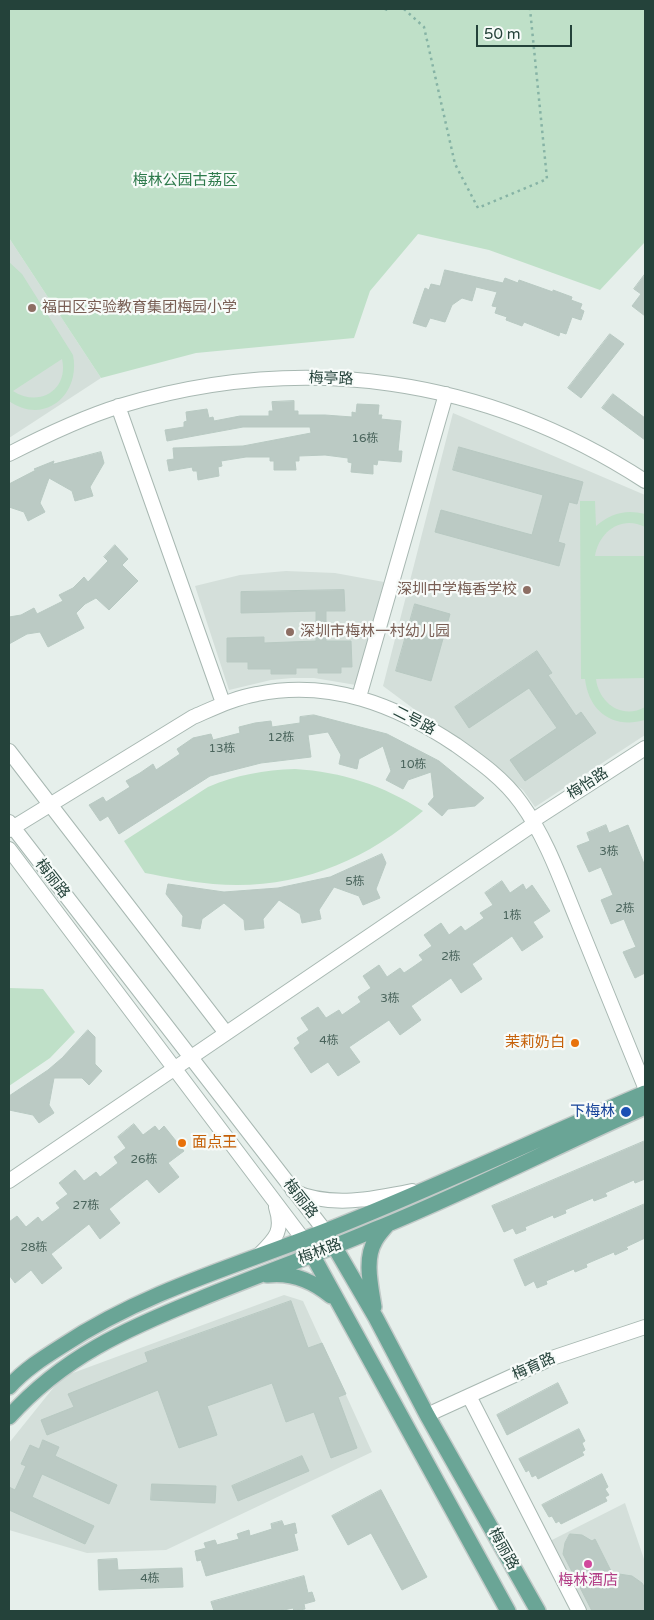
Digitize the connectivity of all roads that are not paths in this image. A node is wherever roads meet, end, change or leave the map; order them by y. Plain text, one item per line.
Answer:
1 (446, 394) junction
2 (118, 406) junction
3 (9, 454) edge
4 (645, 481) edge
5 (359, 697) junction
6 (223, 704) junction
7 (645, 748) edge
8 (9, 750) edge
9 (50, 805) junction
10 (533, 822) junction
11 (10, 827) edge
12 (9, 849) edge
13 (226, 1033) junction
14 (639, 1056) edge
15 (190, 1058) junction
16 (175, 1068) junction
17 (645, 1087) edge
18 (645, 1093) edge
19 (644, 1110) edge
20 (9, 1181) edge
21 (430, 1188) junction
22 (292, 1190) junction
23 (268, 1191) junction
24 (388, 1224) junction
25 (325, 1231) junction
26 (303, 1239) junction
27 (335, 1246) junction
28 (312, 1254) junction
29 (258, 1256) junction
30 (244, 1280) junction
31 (337, 1301) junction
32 (376, 1318) junction
33 (645, 1328) edge
34 (9, 1387) edge
35 (469, 1396) junction
36 (427, 1415) junction
37 (9, 1417) edge
38 (508, 1611) edge
39 (538, 1611) edge
40 (579, 1611) edge

1 - 2 street, 梅亭路
1 - 4 street, 梅亭路
1 - 5 street
2 - 3 street, 梅亭路
2 - 6 street
5 - 6 street, 二号路
5 - 10 street, 二号路
6 - 9 street, 二号路
7 - 10 street, 梅怡路
8 - 9 street
9 - 11 street, 二号路
9 - 13 street
10 - 13 street, 梅怡路
10 - 14 street, 二号路
11 - 15 street, 梅丽路
12 - 16 street, 梅丽路
13 - 15 street, 梅怡路
14 - 17 street, 二号路
15 - 16 street, 梅怡路
15 - 22 street, 梅丽路
16 - 20 street, 梅怡路
16 - 23 street, 梅丽路
18 - 21 main road, 梅林路
19 - 24 main road, 梅林路
21 - 22 street
21 - 25 main road, 梅林路
22 - 25 street, 梅丽路
23 - 26 street, 梅丽路
23 - 29 street
24 - 27 main road, 梅林路
24 - 32 main road
25 - 26 main road, 梅林路
25 - 27 main road, 梅丽路
26 - 28 main road, 梅丽路
26 - 29 main road, 梅林路
27 - 28 main road, 梅林路
27 - 32 main road, 梅丽路
28 - 30 main road, 梅林路
28 - 31 main road, 梅丽路
29 - 34 main road, 梅林路
30 - 31 main road
30 - 37 main road, 梅林路
31 - 38 main road, 梅丽路
32 - 36 main road, 梅丽路
33 - 35 street, 梅育路
35 - 36 street, 梅育路
35 - 40 street
36 - 39 main road, 梅丽路

